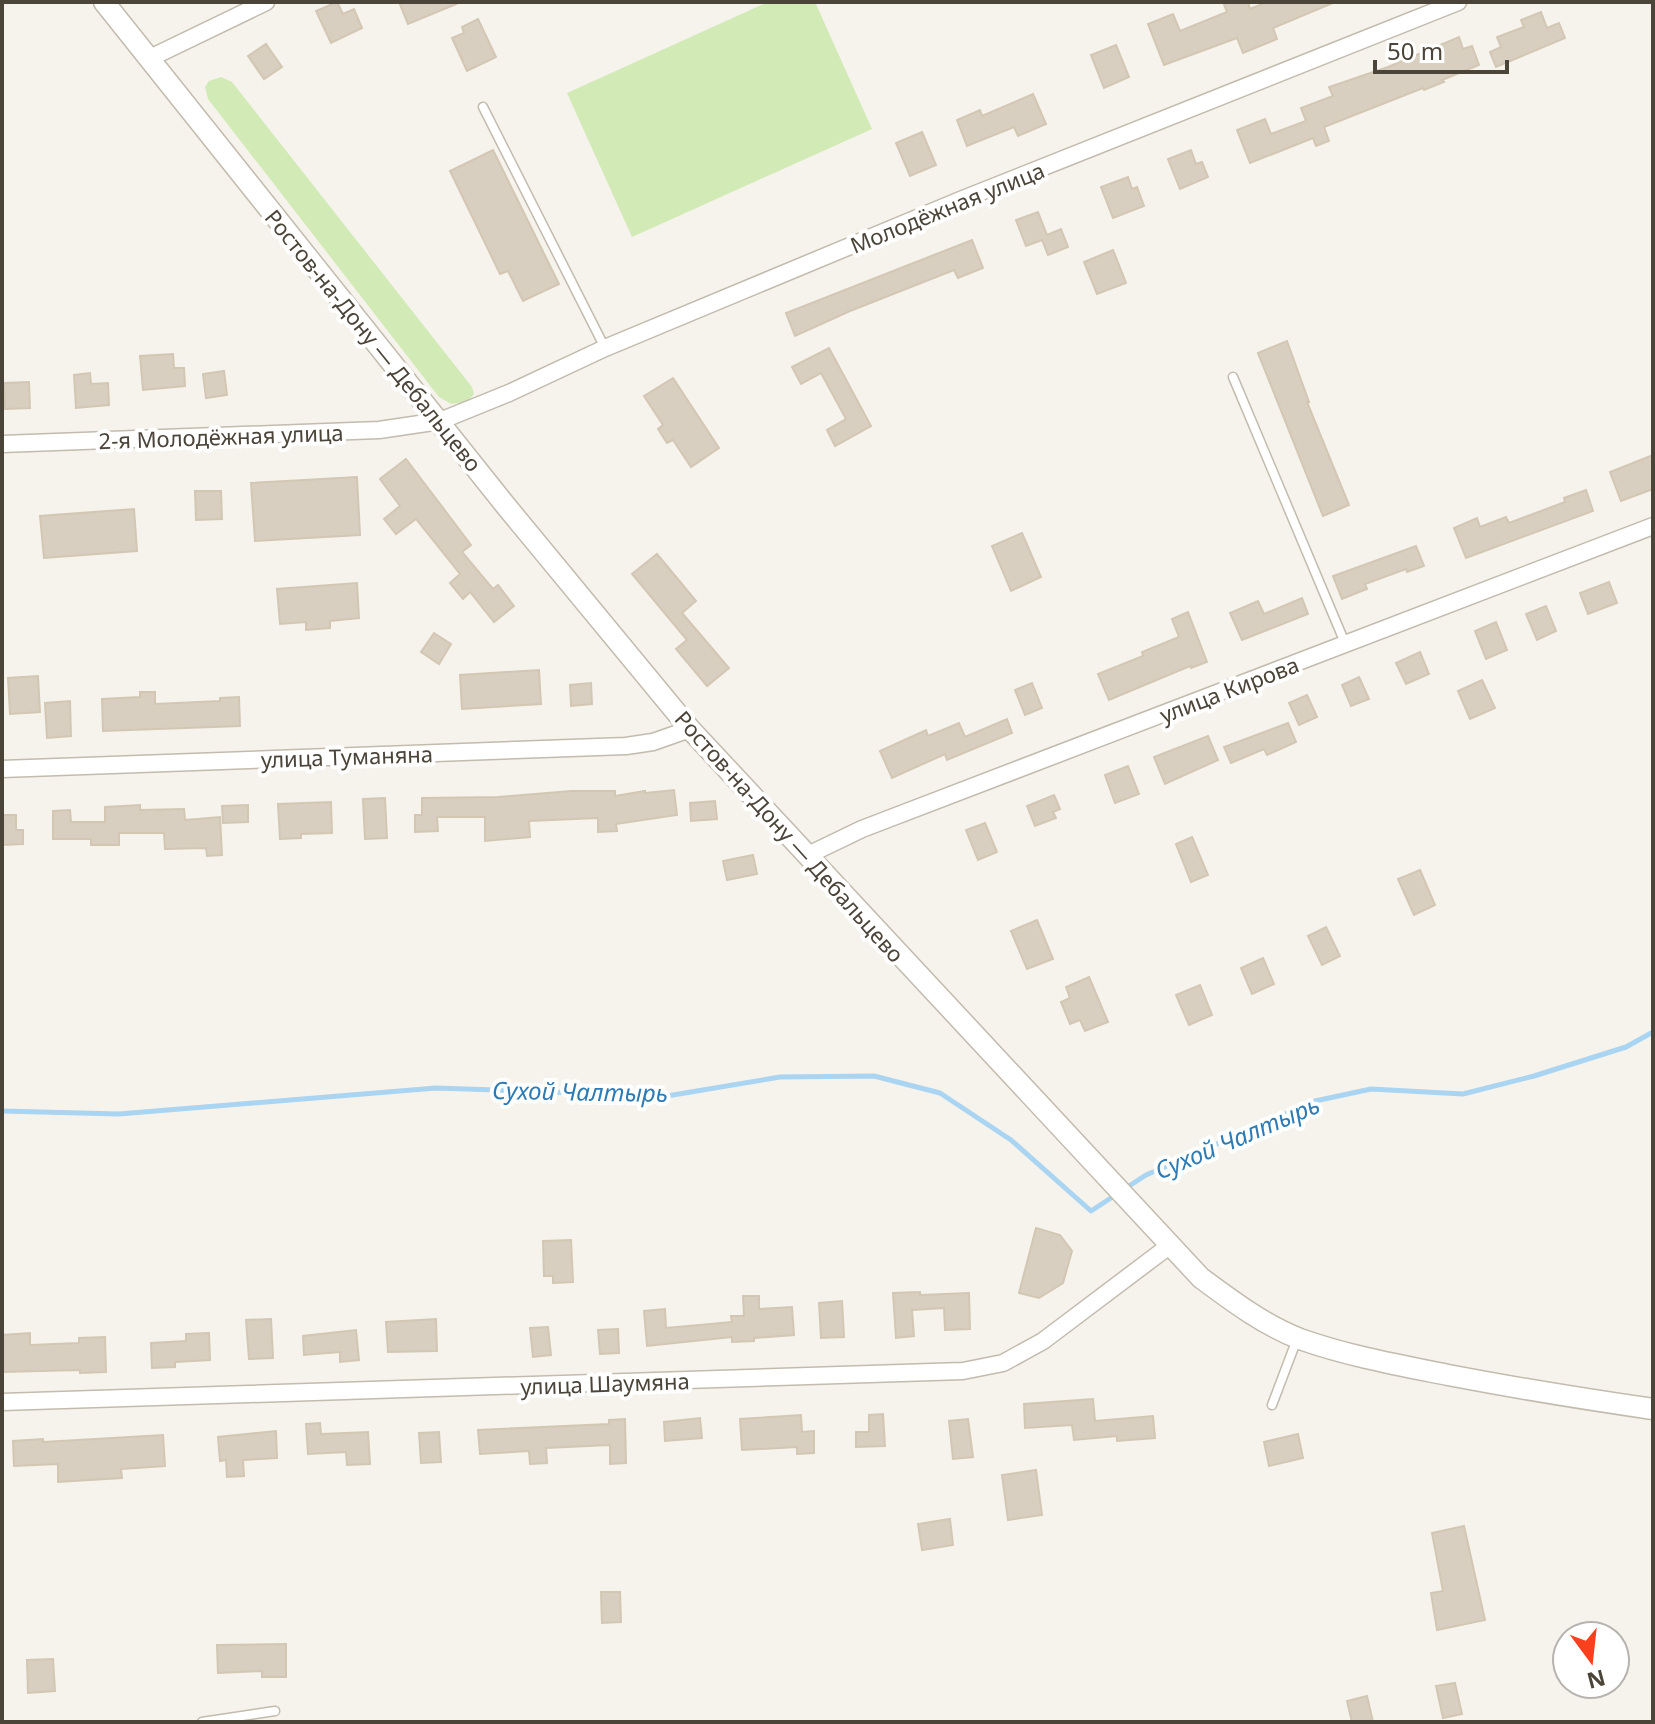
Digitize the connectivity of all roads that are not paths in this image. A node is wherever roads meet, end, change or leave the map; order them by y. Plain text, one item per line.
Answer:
1 (104, 2) edge
2 (266, 2) edge
3 (1458, 2) edge
4 (148, 59) junction
5 (483, 107) dead end
6 (605, 348) junction
7 (1233, 377) dead end
8 (440, 421) junction
9 (2, 444) edge
10 (1653, 526) edge
11 (1345, 644) junction
12 (690, 729) junction
13 (2, 769) edge
14 (806, 856) junction
15 (1169, 1246) junction
16 (1297, 1338) junction
17 (2, 1402) edge
18 (1272, 1405) dead end
19 (1653, 1409) edge
20 (275, 1711) dead end
21 (202, 1722) edge

1 - 4 street, Ростов-на-Дону — Дебальцево
2 - 4 street
3 - 6 street, Молодёжная улица
4 - 8 street, Ростов-на-Дону — Дебальцево
5 - 6 lane
6 - 8 street, Молодёжная улица
7 - 11 lane
8 - 9 street, 2-я Молодёжная улица
8 - 12 street, Ростов-на-Дону — Дебальцево
10 - 11 street, улица Кирова
11 - 14 street, улица Кирова
12 - 13 street, улица Туманяна
12 - 14 street, Ростов-на-Дону — Дебальцево
14 - 15 street, Ростов-на-Дону — Дебальцево
15 - 16 street, Ростов-на-Дону — Дебальцево
15 - 17 street, улица Шаумяна
16 - 18 lane
16 - 19 street, Ростов-на-Дону — Дебальцево
20 - 21 lane

